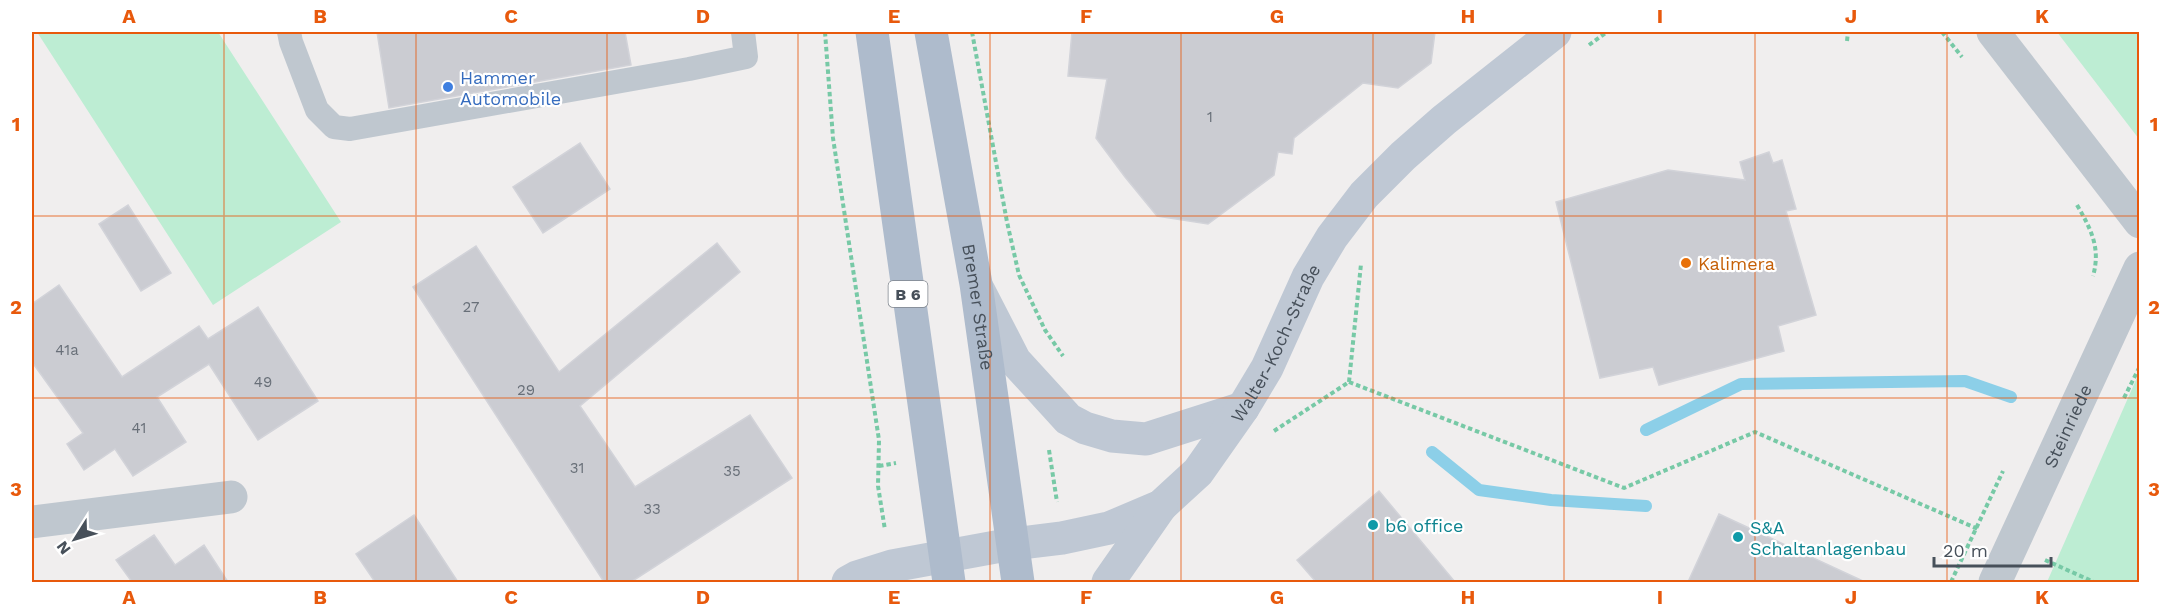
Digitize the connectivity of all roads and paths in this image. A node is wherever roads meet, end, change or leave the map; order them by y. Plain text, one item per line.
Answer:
1 (289, 32) edge
2 (743, 32) edge
3 (825, 32) edge
4 (872, 32) edge
5 (931, 32) edge
6 (972, 32) edge
7 (1555, 32) edge
8 (1607, 32) edge
9 (1848, 32) edge
10 (1942, 32) edge
11 (1993, 32) edge
12 (1847, 41) dead end
13 (1580, 52) dead end
14 (1964, 59) dead end
15 (2074, 200) dead end
16 (2139, 222) edge
17 (1361, 263) dead end
18 (2139, 268) edge
19 (2093, 277) dead end
20 (976, 284) junction
21 (1069, 363) dead end
22 (1243, 408) junction
23 (2005, 465) dead end
24 (878, 486) dead end
25 (231, 497) dead end
26 (1161, 506) junction
27 (32, 522) edge
28 (1976, 528) junction
29 (1012, 544) junction
30 (2013, 544) junction
31 (948, 570) edge
32 (848, 582) edge
33 (1018, 582) edge
34 (1108, 582) edge
35 (1951, 582) edge
36 (1995, 582) edge
37 (2094, 582) edge

1 - 2 lane
3 - 24 path
4 - 31 main road, B 6
5 - 20 main road, Bremer Straße
6 - 21 path
7 - 22 street, Walter-Koch-Straße
8 - 13 path
9 - 12 path
10 - 14 path
11 - 16 street
15 - 19 path
17 - 28 path
18 - 30 street, Steinriede
20 - 22 street
20 - 29 main road, Bremer Straße
22 - 26 street, Walter-Koch-Straße
23 - 28 path
25 - 27 street
26 - 29 street, Walter-Koch-Straße
26 - 34 street
28 - 30 path
28 - 35 path
29 - 31 street, Walter-Koch-Straße
29 - 33 main road, Bremer Straße
30 - 36 street, Steinriede
30 - 37 path
31 - 32 street, Walter-Koch-Straße

